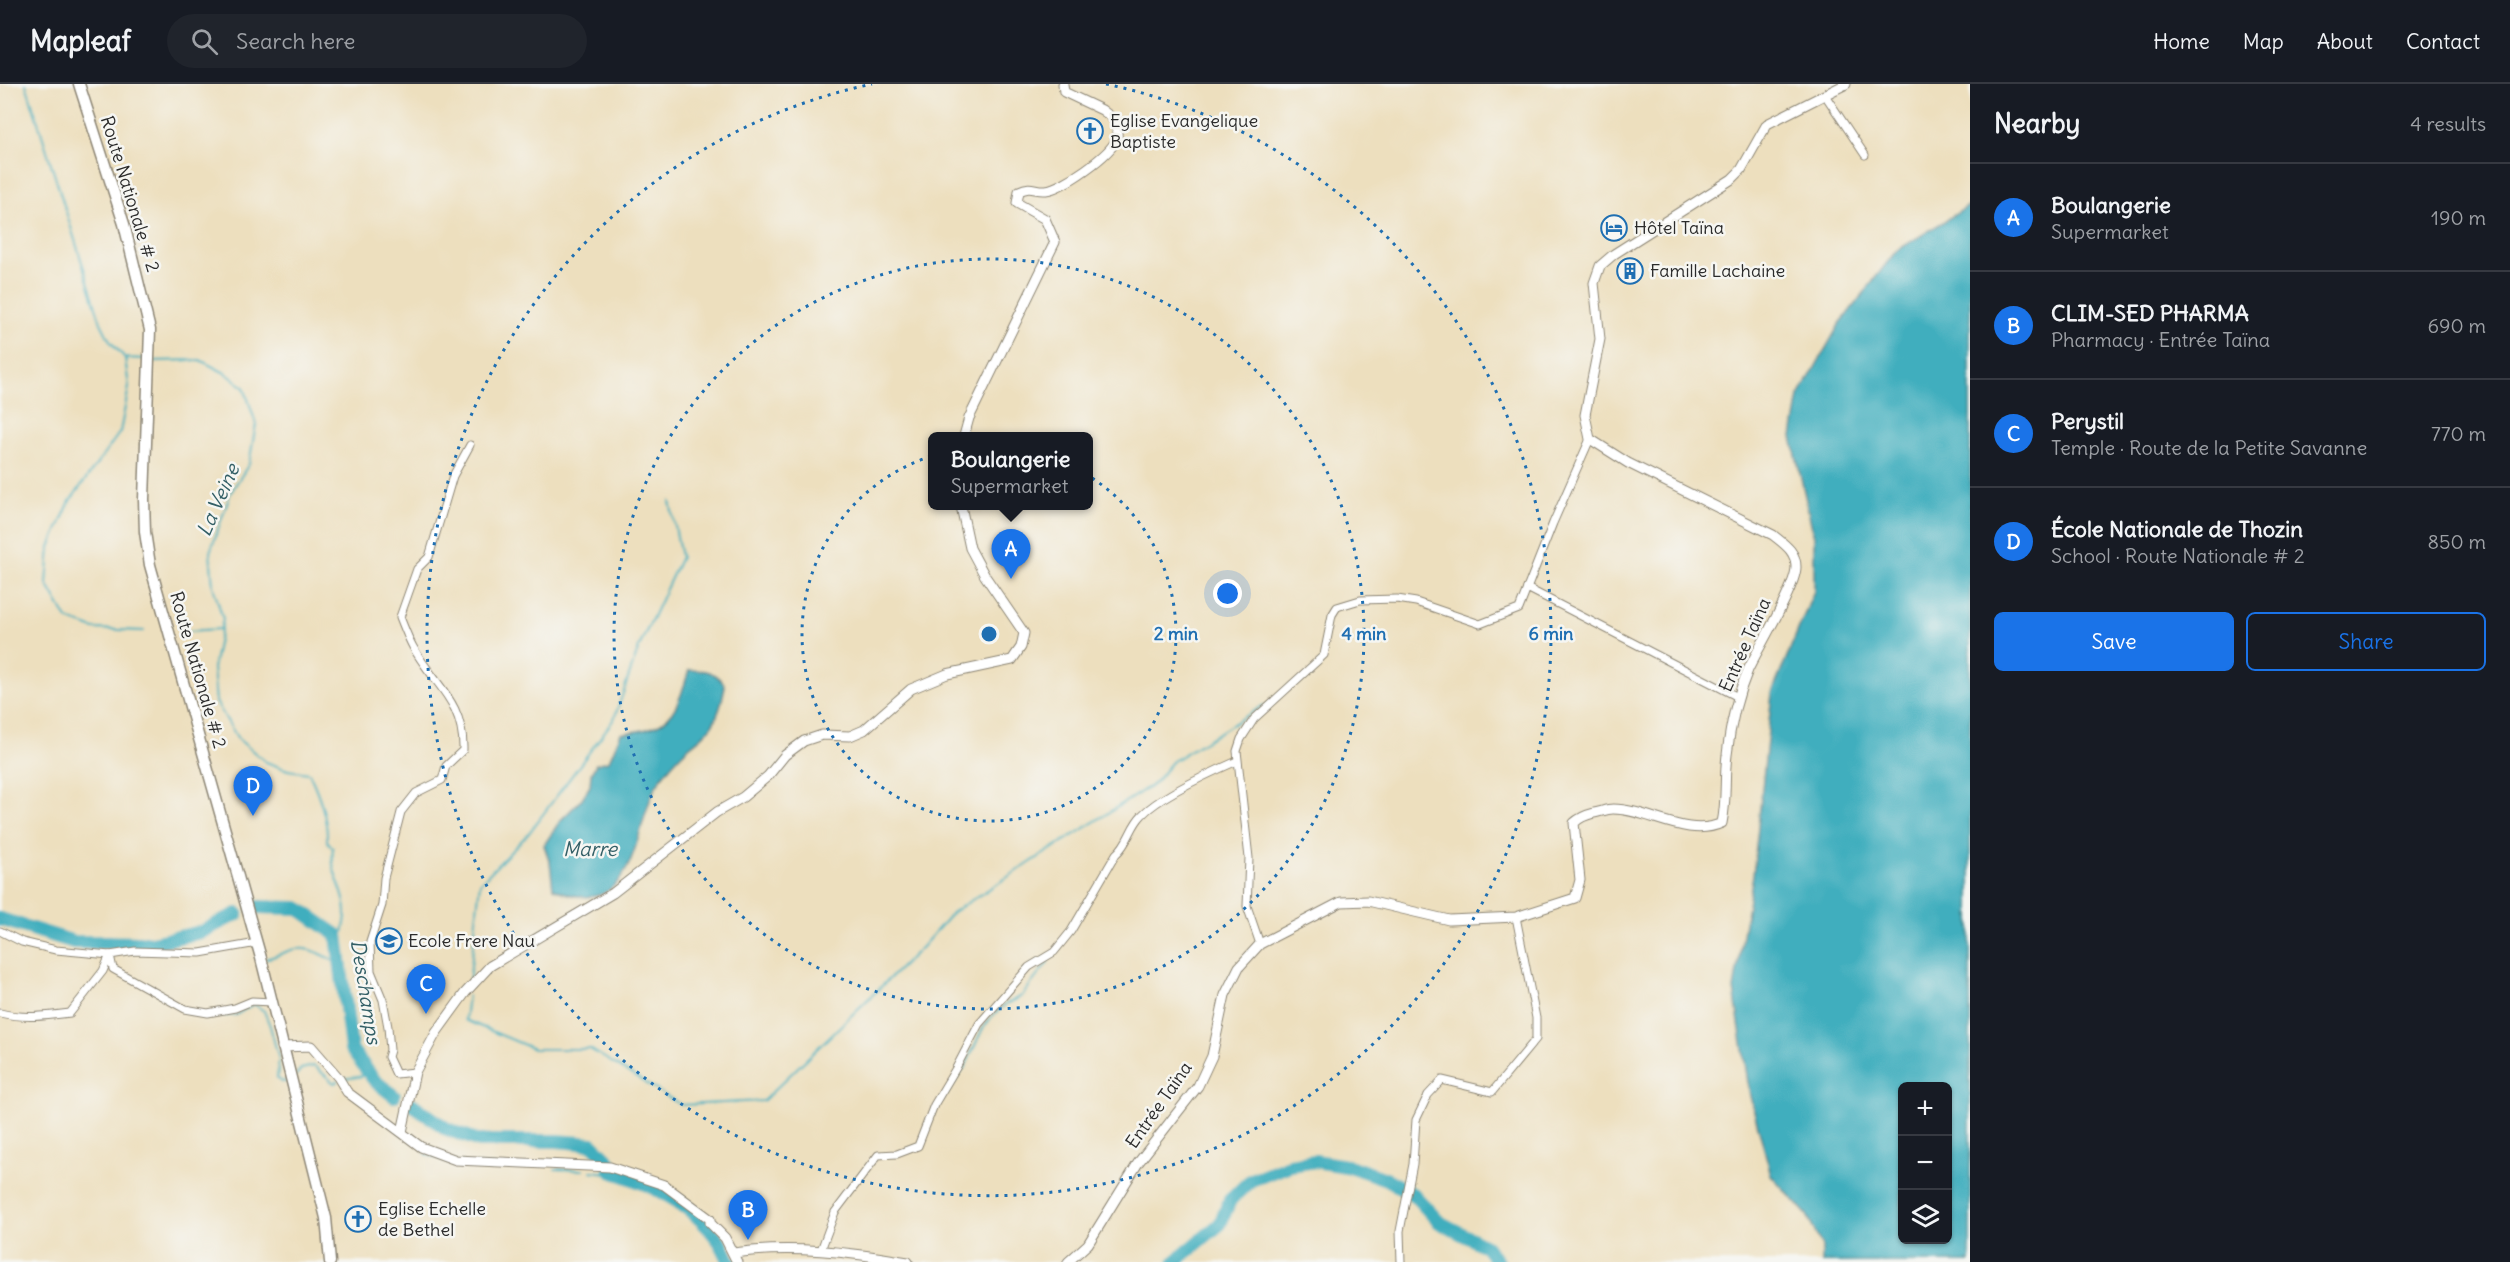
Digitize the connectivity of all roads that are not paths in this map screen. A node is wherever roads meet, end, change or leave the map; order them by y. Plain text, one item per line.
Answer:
1 (79, 84) edge
2 (1063, 84) edge
3 (1845, 84) edge
4 (1825, 94) junction
5 (1865, 155) dead end
6 (965, 432) edge
7 (1590, 439) junction
8 (470, 444) dead end
9 (962, 510) edge
10 (1527, 588) junction
11 (1738, 697) junction
12 (1237, 761) junction
13 (1516, 917) junction
14 (0, 930) edge
15 (257, 944) junction
16 (1260, 944) junction
17 (110, 955) junction
18 (272, 1002) junction
19 (0, 1013) edge
20 (282, 1047) junction
21 (415, 1072) junction
22 (402, 1132) junction
23 (821, 1250) junction
24 (735, 1257) edge
25 (330, 1262) edge
26 (908, 1262) edge
27 (1068, 1262) edge
28 (1401, 1262) edge

1 - 15 main road, Route Nationale # 2
2 - 6 street
3 - 4 street
4 - 5 street
4 - 7 street
7 - 10 street
7 - 11 street, Entrée Taïna
8 - 21 street
9 - 21 street
10 - 11 street
10 - 12 street
11 - 13 street, Entrée Taïna
12 - 16 street
12 - 23 street
13 - 16 street, Entrée Taïna
13 - 28 street
14 - 17 street
15 - 17 street
15 - 18 main road, Route Nationale # 2
16 - 27 street, Entrée Taïna
17 - 18 street
17 - 19 street
18 - 20 main road, Route Nationale # 2
20 - 22 street
20 - 25 main road, Route Nationale # 2
21 - 22 street
22 - 24 street
23 - 24 street
23 - 26 street

